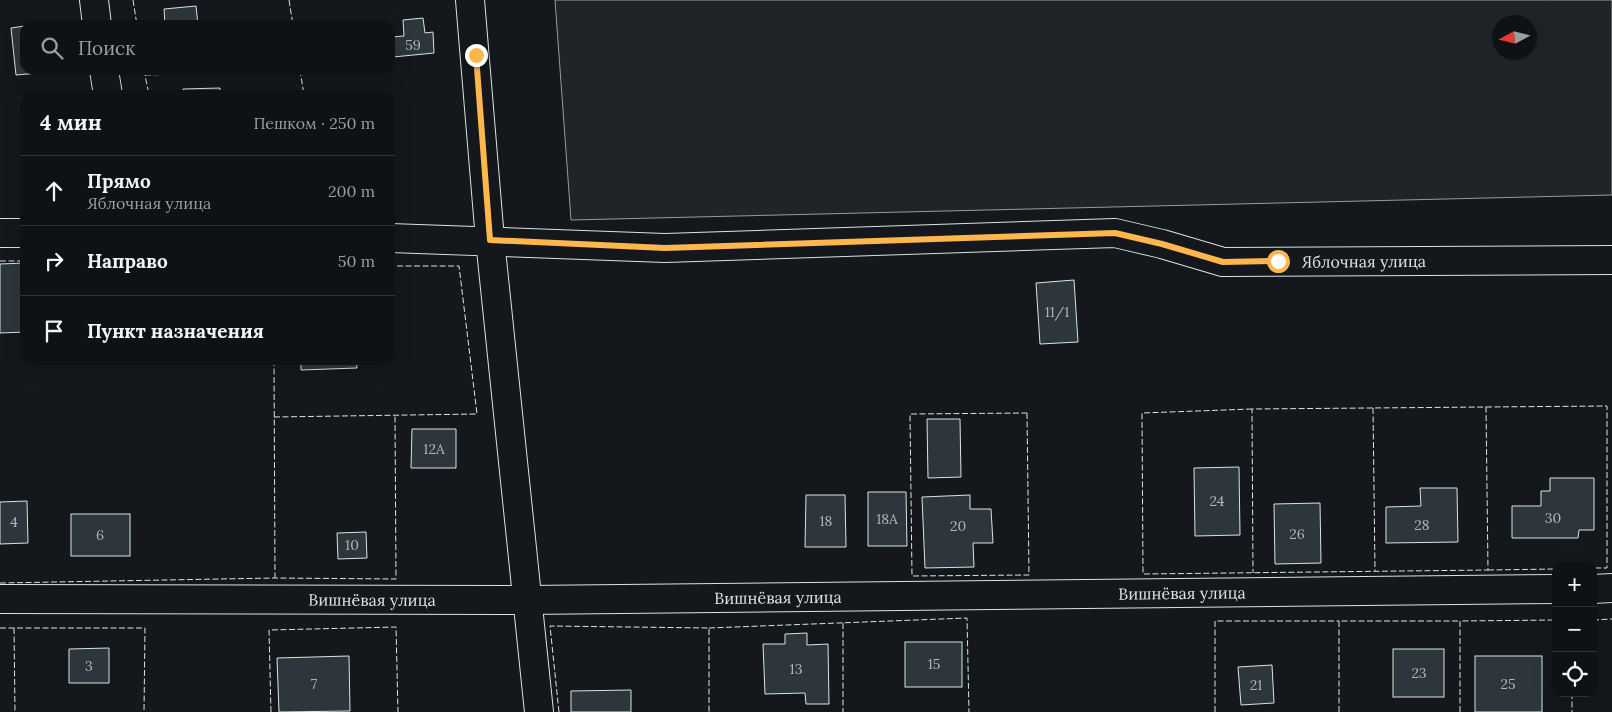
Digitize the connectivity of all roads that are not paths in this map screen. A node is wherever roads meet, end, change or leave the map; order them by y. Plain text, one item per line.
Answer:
1 (94, 0) edge
2 (470, 0) edge
3 (96, 20) edge
4 (105, 75) edge
5 (107, 90) edge
6 (0, 233) edge
7 (20, 233) edge
8 (395, 238) edge
9 (490, 240) junction
10 (1612, 260) edge
11 (1597, 588) edge
12 (1612, 588) edge
13 (1552, 589) edge
14 (0, 599) edge
15 (526, 600) junction
16 (539, 712) edge

1 - 3 street
2 - 9 street
4 - 5 street
6 - 7 street
8 - 9 street, Яблочная улица
9 - 10 street, Яблочная улица
9 - 15 street
11 - 12 street
13 - 15 street, Вишнёвая улица
14 - 15 street, Вишнёвая улица
15 - 16 street

